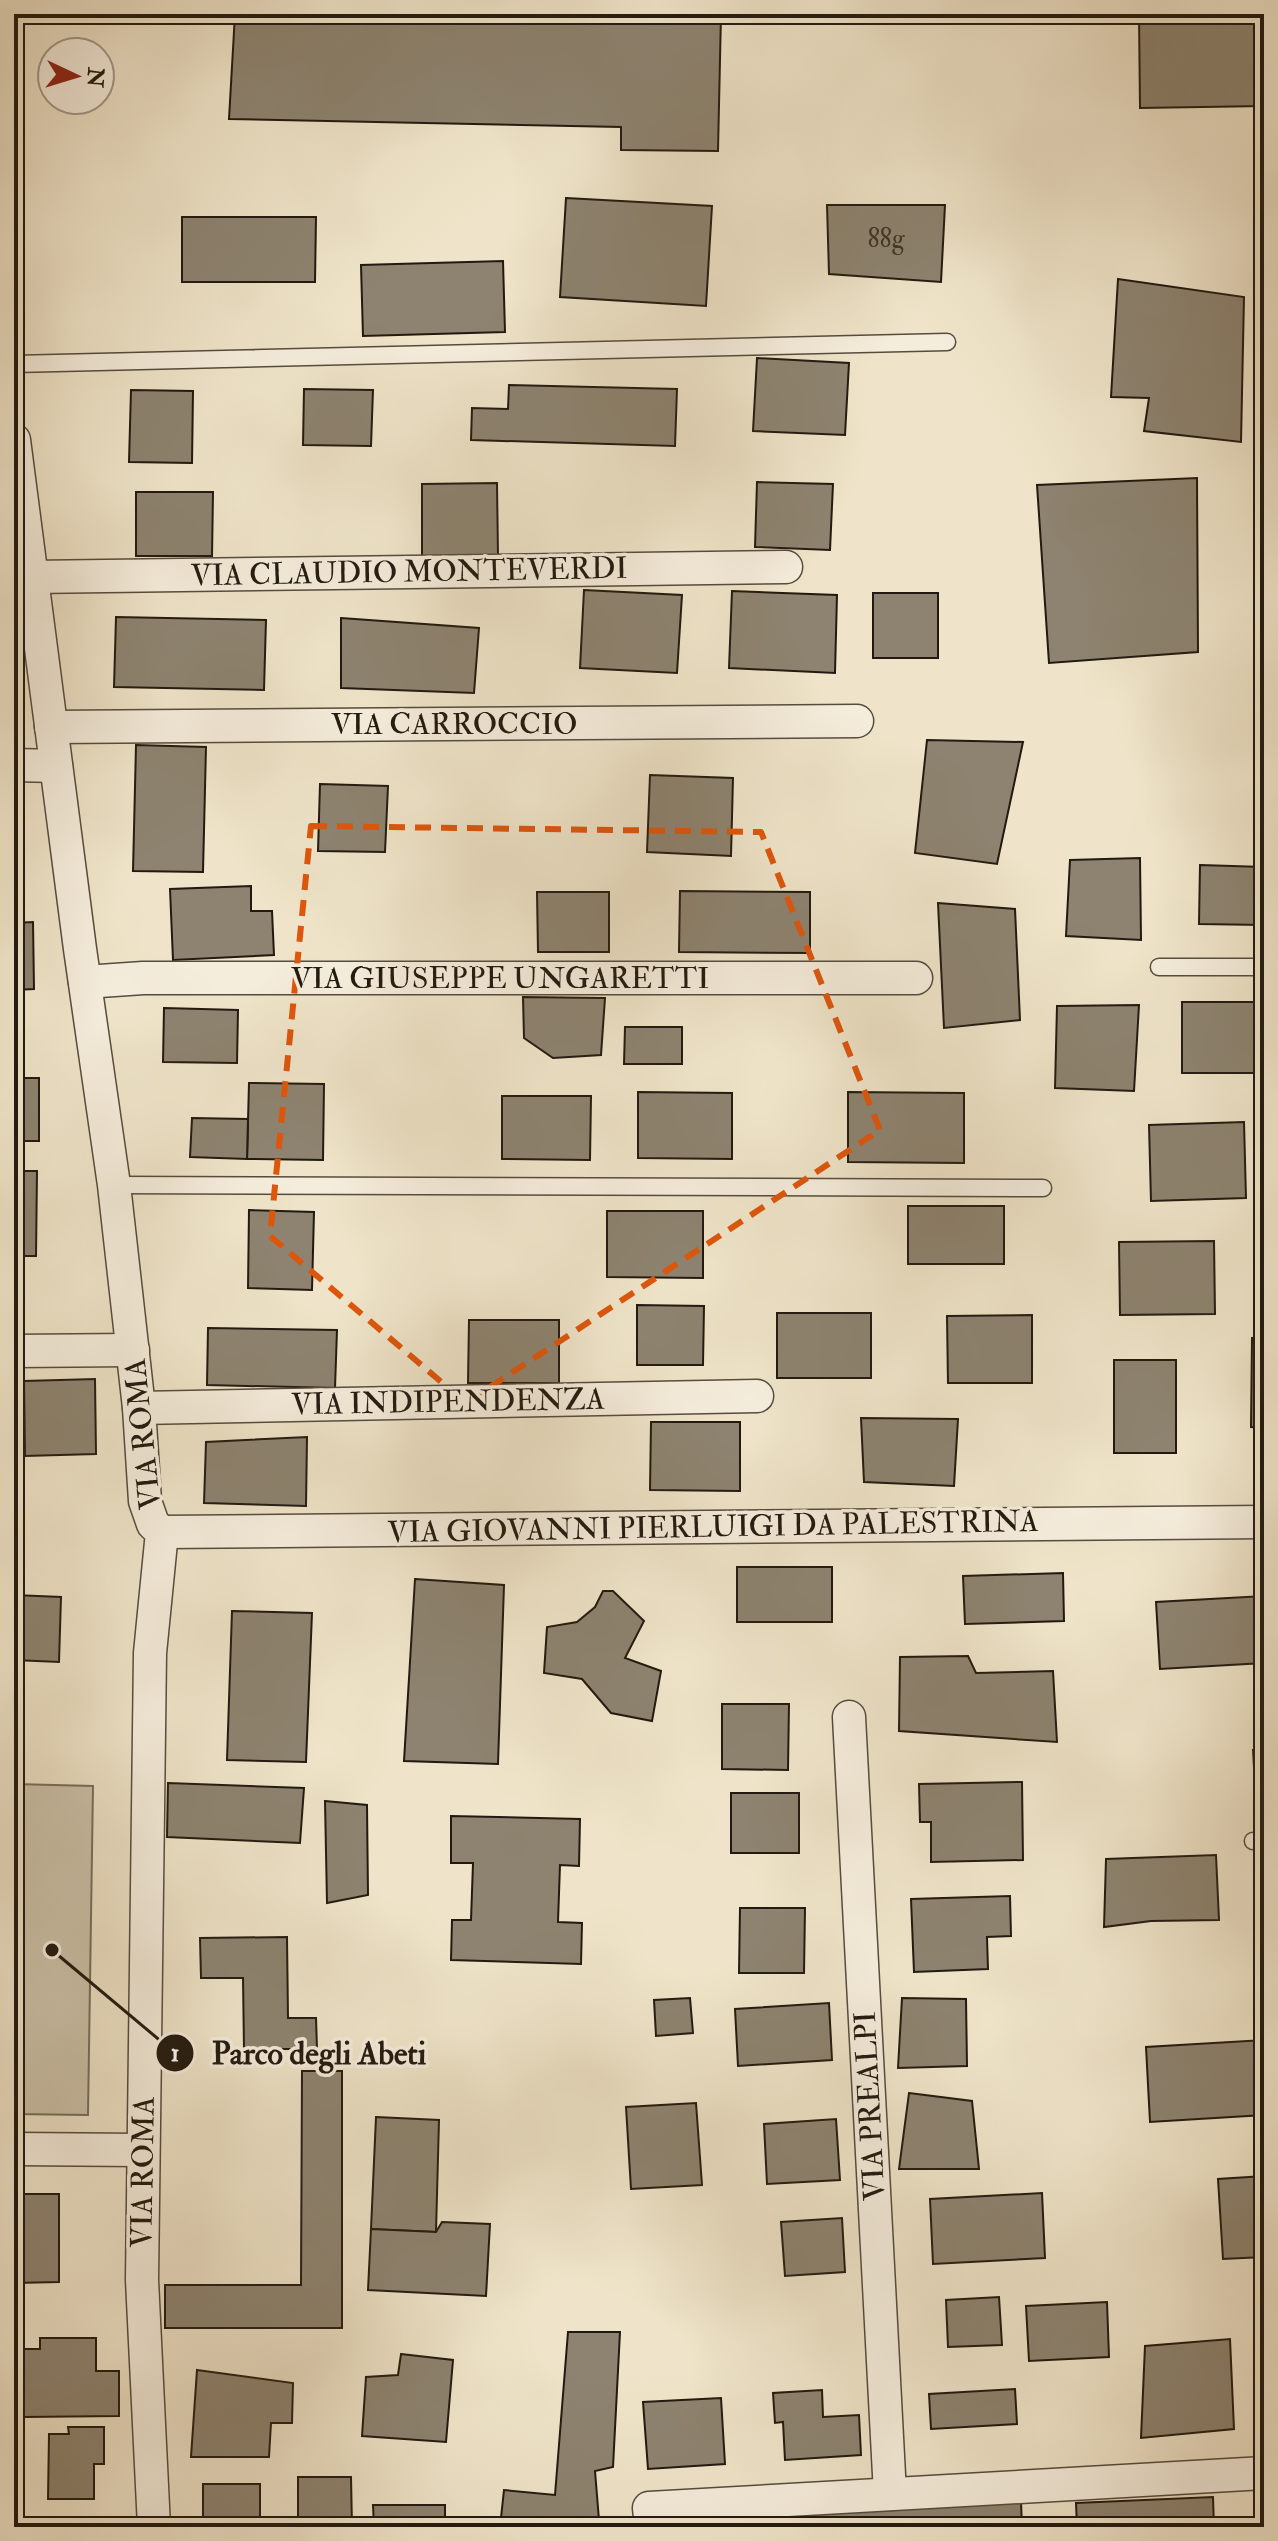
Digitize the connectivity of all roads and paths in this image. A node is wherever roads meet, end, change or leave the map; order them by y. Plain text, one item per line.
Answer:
1 (947, 342) dead end
2 (14, 364) edge
3 (14, 440) edge
4 (786, 567) dead end
5 (31, 577) junction
6 (857, 721) dead end
7 (51, 727) junction
8 (14, 765) edge
9 (56, 766) junction
10 (1159, 967) dead end
11 (1264, 967) edge
12 (916, 978) dead end
13 (85, 982) junction
14 (114, 1185) junction
15 (1043, 1188) dead end
16 (133, 1350) junction
17 (14, 1351) edge
18 (757, 1396) dead end
19 (139, 1408) junction
20 (1264, 1522) edge
21 (162, 1532) junction
22 (849, 1717) dead end
23 (14, 2149) edge
24 (143, 2150) junction
25 (1264, 2473) edge
26 (890, 2494) junction
27 (650, 2518) edge
28 (154, 2527) edge

1 - 2 lane
3 - 5 street, VIA ROMA
4 - 5 street, VIA CLAUDIO MONTEVERDI
5 - 7 street, VIA ROMA
6 - 7 street, VIA CARROCCIO
7 - 9 street, VIA ROMA
8 - 9 street
9 - 13 street, VIA ROMA
10 - 11 lane
12 - 13 street, VIA GIUSEPPE UNGARETTI
13 - 14 street, VIA ROMA
14 - 15 lane
14 - 16 street, VIA ROMA
16 - 17 street
16 - 19 street, VIA ROMA
18 - 19 street, VIA INDIPENDENZA
19 - 21 street, VIA ROMA
20 - 21 street, VIA GIOVANNI PIERLUIGI DA PALESTRINA
21 - 24 street, VIA ROMA
22 - 26 street, VIA PREALPI
23 - 24 street
24 - 28 street, VIA ROMA
25 - 26 street
26 - 27 street

